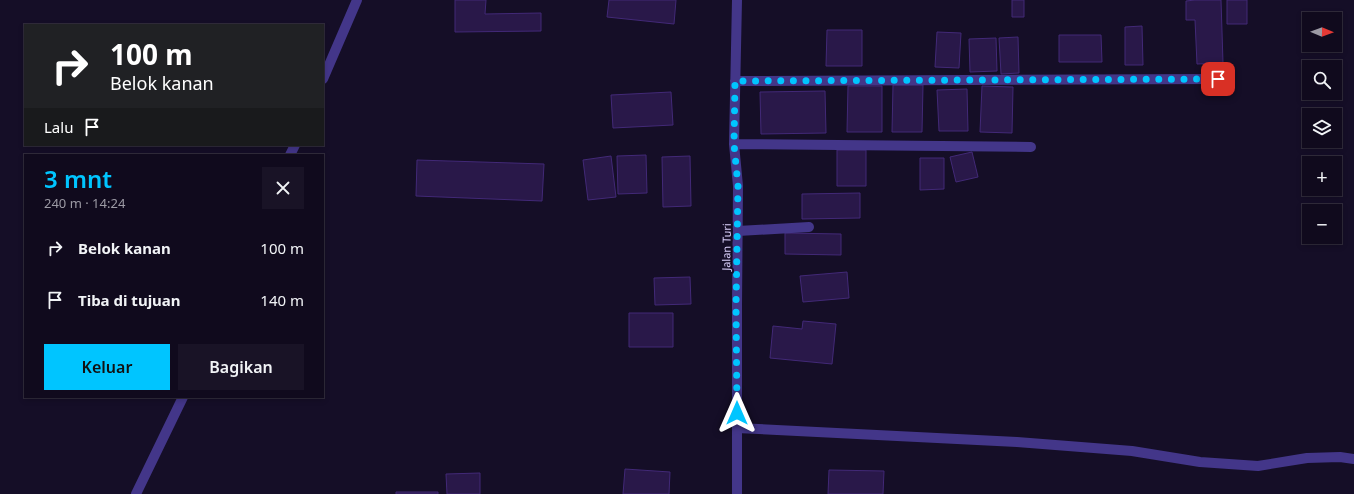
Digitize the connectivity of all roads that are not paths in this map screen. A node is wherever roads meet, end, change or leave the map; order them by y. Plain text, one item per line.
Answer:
1 (357, 0) edge
2 (737, 0) edge
3 (324, 77) edge
4 (1218, 79) dead end
5 (735, 81) junction
6 (734, 144) junction
7 (1031, 147) dead end
8 (809, 227) dead end
9 (738, 231) junction
10 (183, 398) edge
11 (737, 428) junction
12 (1354, 459) edge
13 (136, 494) edge
14 (737, 494) edge

1 - 3 street
2 - 5 street, Jalan Turi
4 - 5 street
5 - 6 street, Jalan Turi
6 - 7 street
6 - 9 street, Jalan Turi
8 - 9 street
9 - 11 street, Jalan Turi
10 - 13 street
11 - 12 street
11 - 14 street, Jalan Turi

